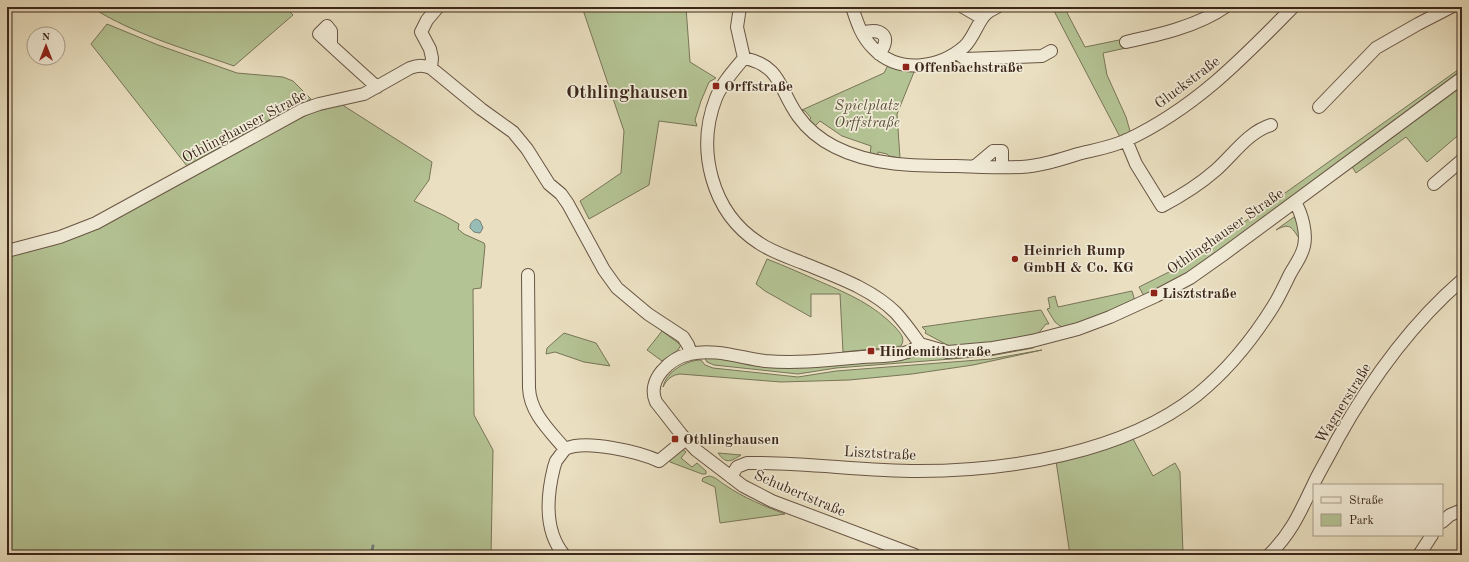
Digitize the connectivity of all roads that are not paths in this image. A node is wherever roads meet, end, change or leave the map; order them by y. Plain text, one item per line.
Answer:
1 (438, 7) edge
2 (740, 7) edge
3 (852, 7) edge
4 (963, 7) edge
5 (998, 7) edge
6 (1225, 7) edge
7 (1293, 7) edge
8 (1451, 7) edge
9 (982, 18) junction
10 (862, 33) junction
11 (1126, 42) dead end
12 (331, 45) dead end
13 (1051, 51) dead end
14 (957, 53) junction
15 (879, 54) junction
16 (744, 58) junction
17 (431, 68) junction
18 (1462, 78) edge
19 (377, 87) junction
20 (1320, 107) dead end
21 (1271, 125) dead end
22 (1126, 140) junction
23 (1462, 160) edge
24 (974, 167) junction
25 (1002, 167) junction
26 (1434, 184) dead end
27 (1295, 202) junction
28 (7, 251) edge
29 (528, 275) dead end
30 (1462, 280) edge
31 (920, 344) junction
32 (691, 353) junction
33 (686, 439) junction
34 (565, 449) junction
35 (731, 477) junction
36 (1314, 484) edge
37 (1313, 486) edge
38 (1462, 510) edge
39 (1443, 521) edge
40 (1431, 536) edge
41 (564, 555) edge
42 (915, 555) edge
43 (1269, 555) edge
44 (1419, 555) edge

1 - 17 street
2 - 16 street
3 - 10 street
4 - 9 street
5 - 9 street
6 - 11 street
7 - 22 street, Gluckstraße
8 - 20 street
9 - 14 street
10 - 15 street
10 - 15 street
12 - 19 street
13 - 14 street
14 - 15 street
16 - 24 street
16 - 31 street
17 - 19 street, Othlinghauser Straße
17 - 32 street
18 - 27 street, Othlinghauser Straße
19 - 28 street, Othlinghauser Straße
21 - 22 street
22 - 25 street, Gluckstraße
23 - 26 street
24 - 25 street
24 - 25 street
27 - 31 street, Othlinghauser Straße
27 - 35 street, Lisztstraße
29 - 34 street
30 - 36 street, Wagnerstraße
31 - 32 street
32 - 33 street, Schubertstraße
33 - 34 street
33 - 35 street, Schubertstraße
34 - 41 street
35 - 42 street, Schubertstraße
37 - 43 street, Wagnerstraße
38 - 39 street
40 - 44 street

